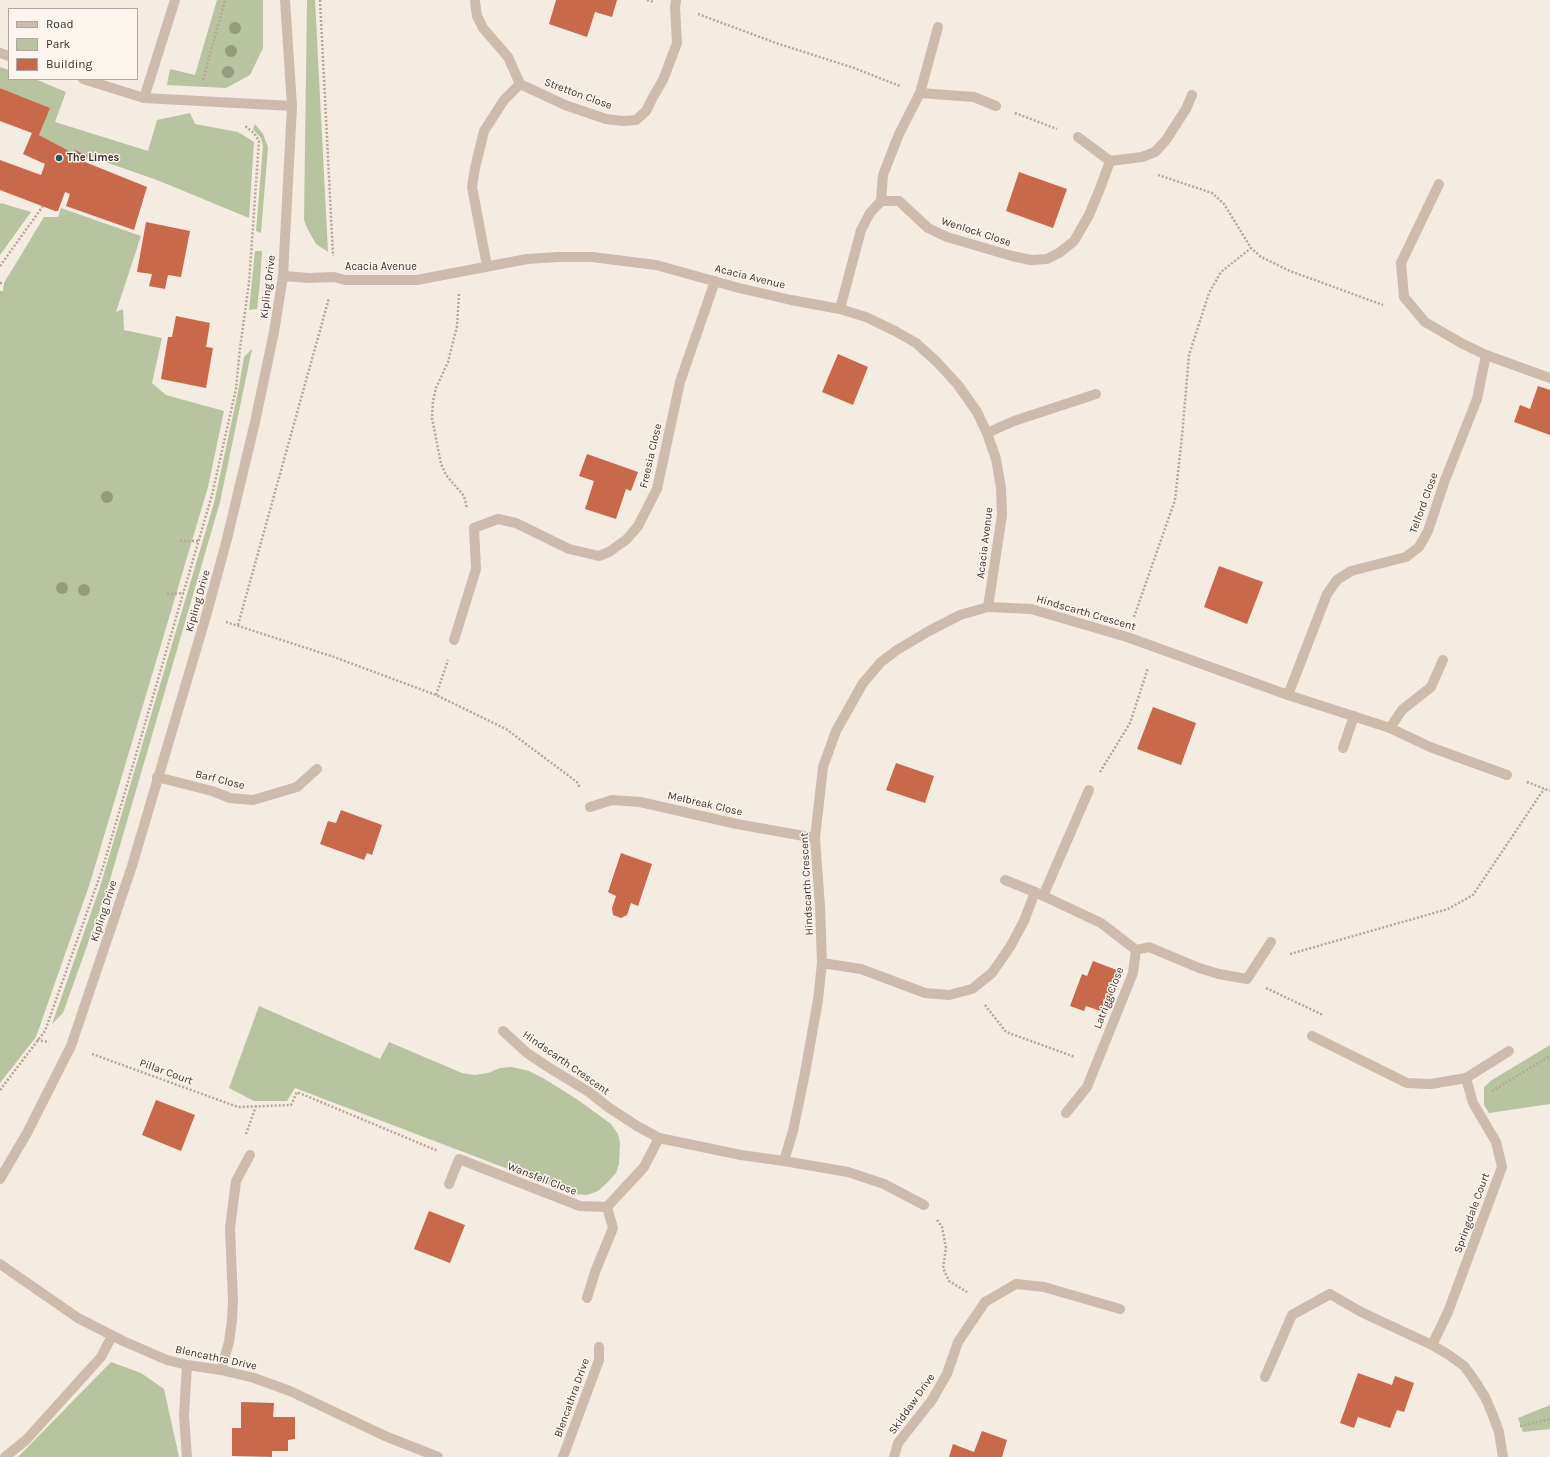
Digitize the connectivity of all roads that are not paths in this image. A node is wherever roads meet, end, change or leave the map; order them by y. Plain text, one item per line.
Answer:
1 (175, 0) edge
2 (285, 0) edge
3 (475, 2) dead end
4 (675, 3) edge
5 (938, 27) dead end
6 (86, 80) edge
7 (520, 84) junction
8 (920, 93) junction
9 (1192, 95) dead end
10 (144, 98) junction
11 (292, 106) junction
12 (996, 106) road end
13 (1078, 136) road end
14 (1110, 161) junction
15 (1439, 184) dead end
16 (881, 201) junction
17 (486, 266) junction
18 (283, 276) junction
19 (715, 281) junction
20 (840, 309) junction
21 (1486, 355) junction
22 (1550, 378) edge
23 (1096, 394) dead end
24 (987, 433) junction
25 (988, 607) junction
26 (454, 640) road end
27 (1443, 660) dead end
28 (1288, 695) junction
29 (1354, 716) junction
30 (1390, 728) junction
31 (1343, 748) dead end
32 (317, 769) dead end
33 (1507, 775) dead end
34 (157, 777) junction
35 (1088, 790) road end
36 (590, 807) road end
37 (815, 838) junction
38 (1006, 880) dead end
39 (1039, 894) junction
40 (1271, 942) dead end
41 (1136, 950) junction
42 (822, 963) junction
43 (503, 1031) dead end
44 (1312, 1036) dead end
45 (1509, 1051) dead end
46 (1466, 1078) junction
47 (1066, 1113) dead end
48 (659, 1138) junction
49 (250, 1155) road end
50 (784, 1161) junction
51 (0, 1179) edge
52 (449, 1184) dead end
53 (924, 1205) road end
54 (607, 1207) junction
55 (0, 1264) edge
56 (587, 1298) dead end
57 (1120, 1309) dead end
58 (112, 1336) junction
59 (1432, 1345) junction
60 (599, 1347) dead end
61 (186, 1365) junction
62 (221, 1370) junction
63 (1265, 1377) dead end
64 (5, 1457) edge
65 (187, 1457) edge
66 (438, 1457) edge
67 (563, 1457) edge
68 (894, 1457) edge
69 (1503, 1457) edge

1 - 10 street
2 - 11 street, Kipling Drive
3 - 7 street
4 - 7 street, Stretton Close
5 - 8 street
6 - 10 street
7 - 17 street
8 - 12 street
8 - 16 street
9 - 14 street
10 - 11 street
11 - 18 street, Kipling Drive
13 - 14 street
14 - 16 street, Wenlock Close
15 - 21 street
16 - 20 street
17 - 18 street, Acacia Avenue
17 - 19 street, Acacia Avenue
18 - 34 street, Kipling Drive
19 - 20 street, Acacia Avenue
19 - 26 street, Freesia Close
20 - 24 street, Acacia Avenue
21 - 22 street
21 - 28 street, Telford Close
23 - 24 street
24 - 25 street, Acacia Avenue
25 - 28 street, Hindscarth Crescent
25 - 37 street, Hindscarth Crescent
27 - 30 street
28 - 29 street, Hindscarth Crescent
29 - 30 street, Hindscarth Crescent
29 - 31 street
30 - 33 street, Hindscarth Crescent
32 - 34 street, Barf Close
34 - 51 street, Kipling Drive
35 - 39 street
36 - 37 street, Melbreak Close
37 - 42 street, Hindscarth Crescent
38 - 39 street
39 - 41 street
39 - 42 street
40 - 41 street
41 - 47 street, Latrigg Close
42 - 50 street, Hindscarth Crescent
43 - 48 street, Hindscarth Crescent
44 - 46 street
45 - 46 street
46 - 59 street, Springdale Court
48 - 50 street, Hindscarth Crescent
48 - 54 street
49 - 62 street
50 - 53 street
52 - 54 street, Wansfell Close
54 - 56 street
55 - 58 street, Blencathra Drive
57 - 68 street, Skiddaw Drive
58 - 61 street, Blencathra Drive
58 - 64 street
59 - 63 street
59 - 69 street
60 - 67 street, Blencathra Drive
61 - 62 street, Blencathra Drive
61 - 65 street
62 - 66 street, Blencathra Drive

